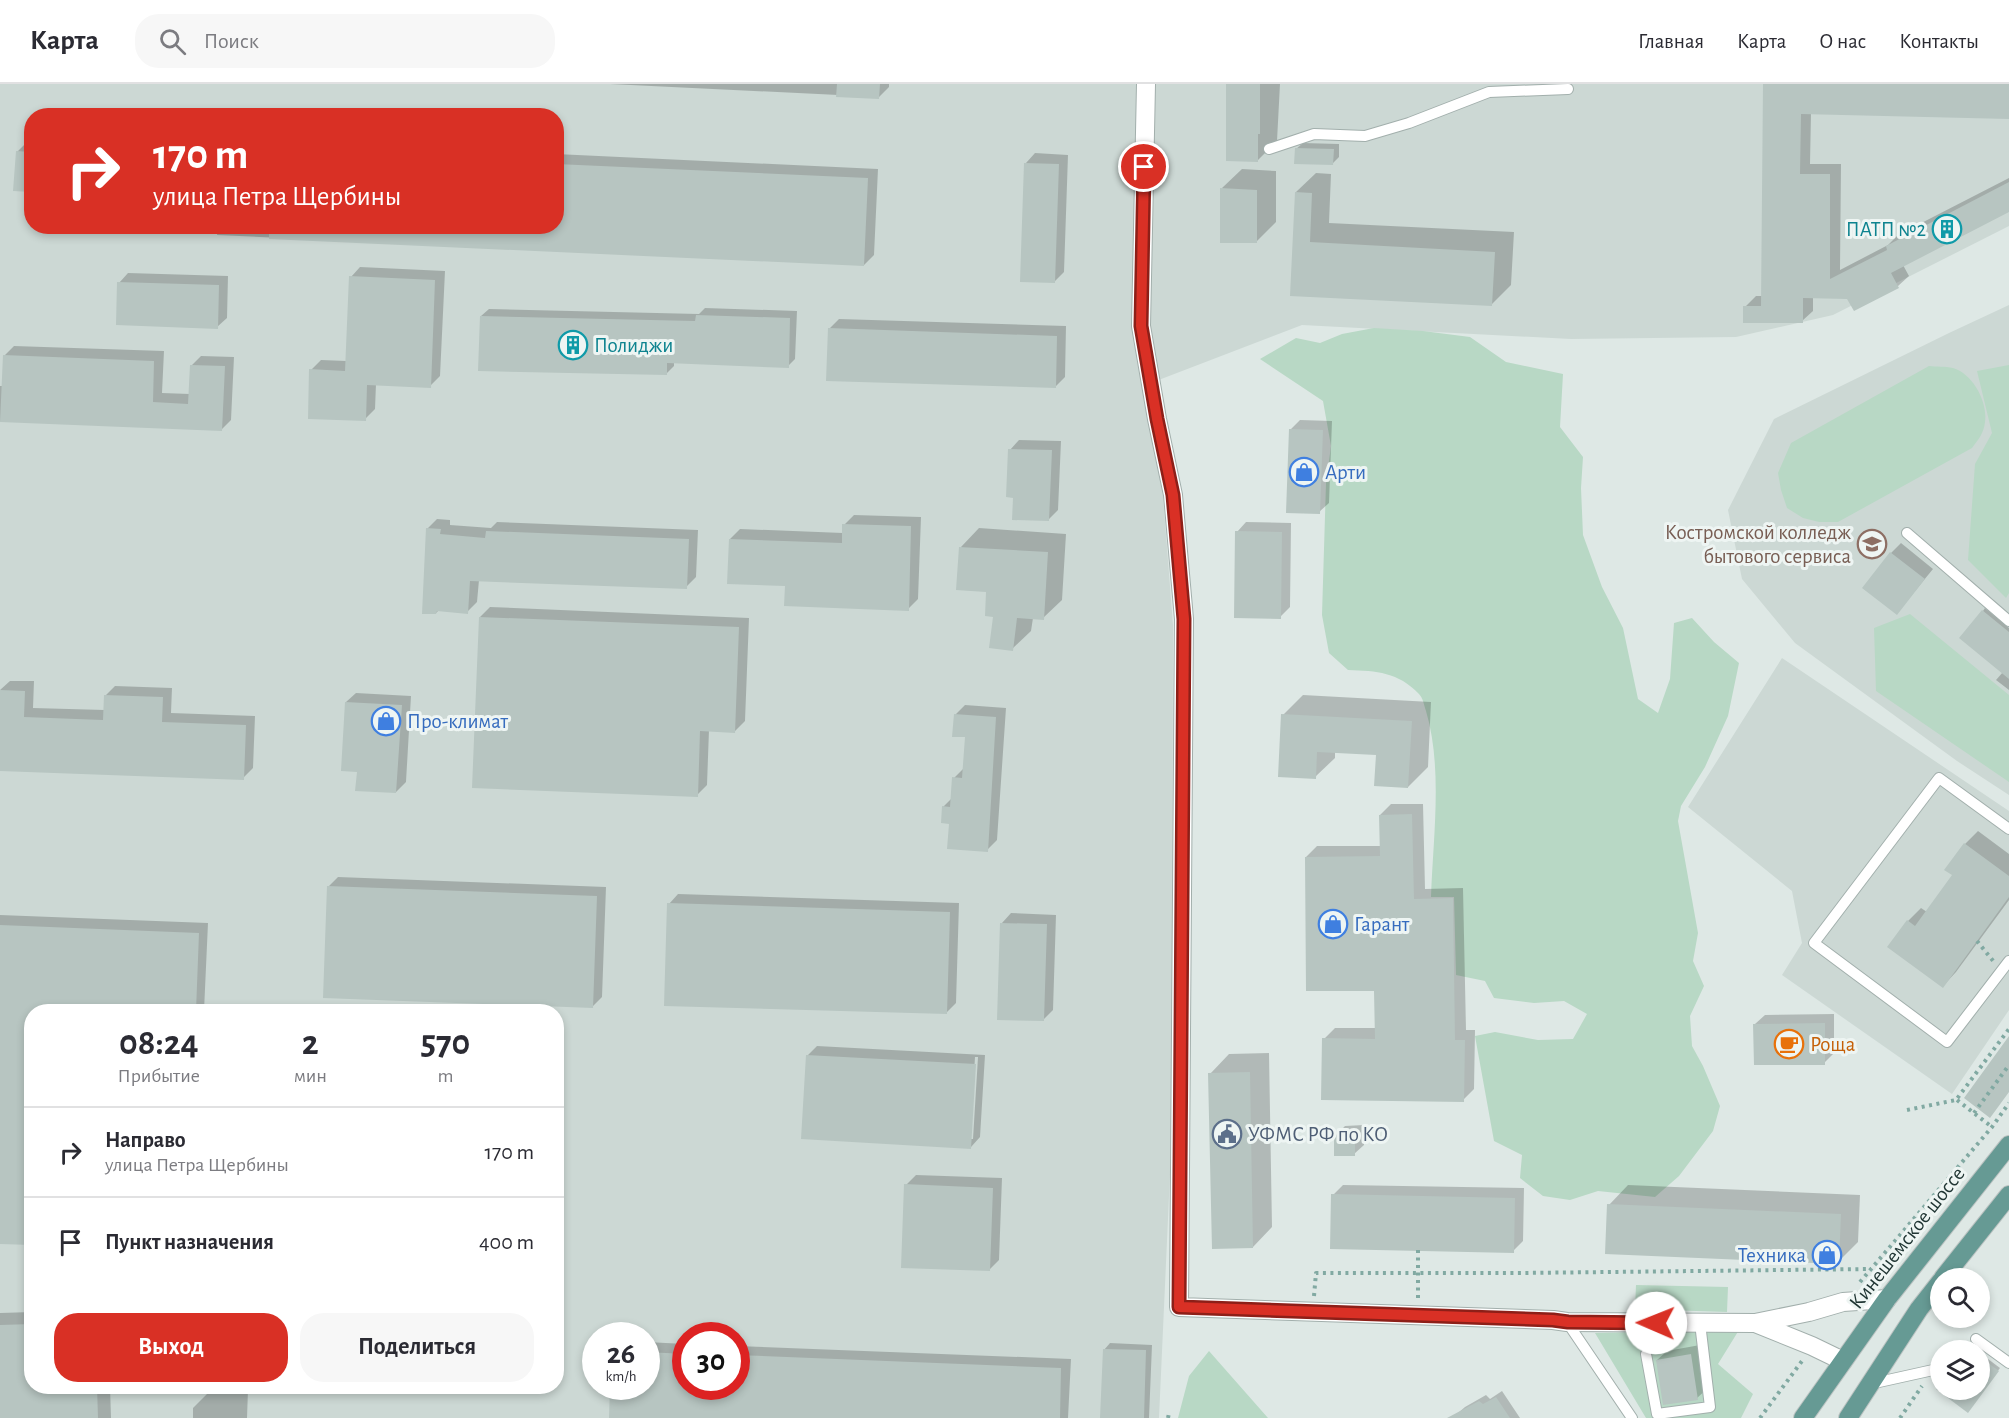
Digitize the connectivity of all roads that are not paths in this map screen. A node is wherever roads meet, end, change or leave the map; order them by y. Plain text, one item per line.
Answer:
1 (1146, 84) edge
2 (1568, 89) dead end
3 (1269, 149) dead end
4 (1907, 533) dead end
5 (2009, 621) edge
6 (2009, 829) edge
7 (2009, 961) edge
8 (2009, 1144) edge
9 (2009, 1195) edge
10 (1951, 1268) edge
11 (1930, 1295) edge
12 (1887, 1299) junction
13 (1568, 1322) junction
14 (1700, 1323) junction
15 (1755, 1323) junction
16 (1976, 1339) dead end
17 (1646, 1354) dead end
18 (1843, 1361) junction
19 (2009, 1363) edge
20 (1930, 1371) edge
21 (1869, 1384) junction
22 (1632, 1418) edge
23 (1803, 1418) edge
24 (1848, 1418) edge

1 - 13 street
2 - 3 lane
4 - 5 lane
6 - 7 lane
8 - 12 main road, Кинешемское шоссе
9 - 10 main road
11 - 21 main road
12 - 15 street
12 - 18 main road, Кинешемское шоссе
13 - 14 street
13 - 22 lane
14 - 15 street
14 - 17 lane
15 - 18 street
16 - 19 lane
18 - 23 main road, Кинешемское шоссе
20 - 21 lane
21 - 24 main road

